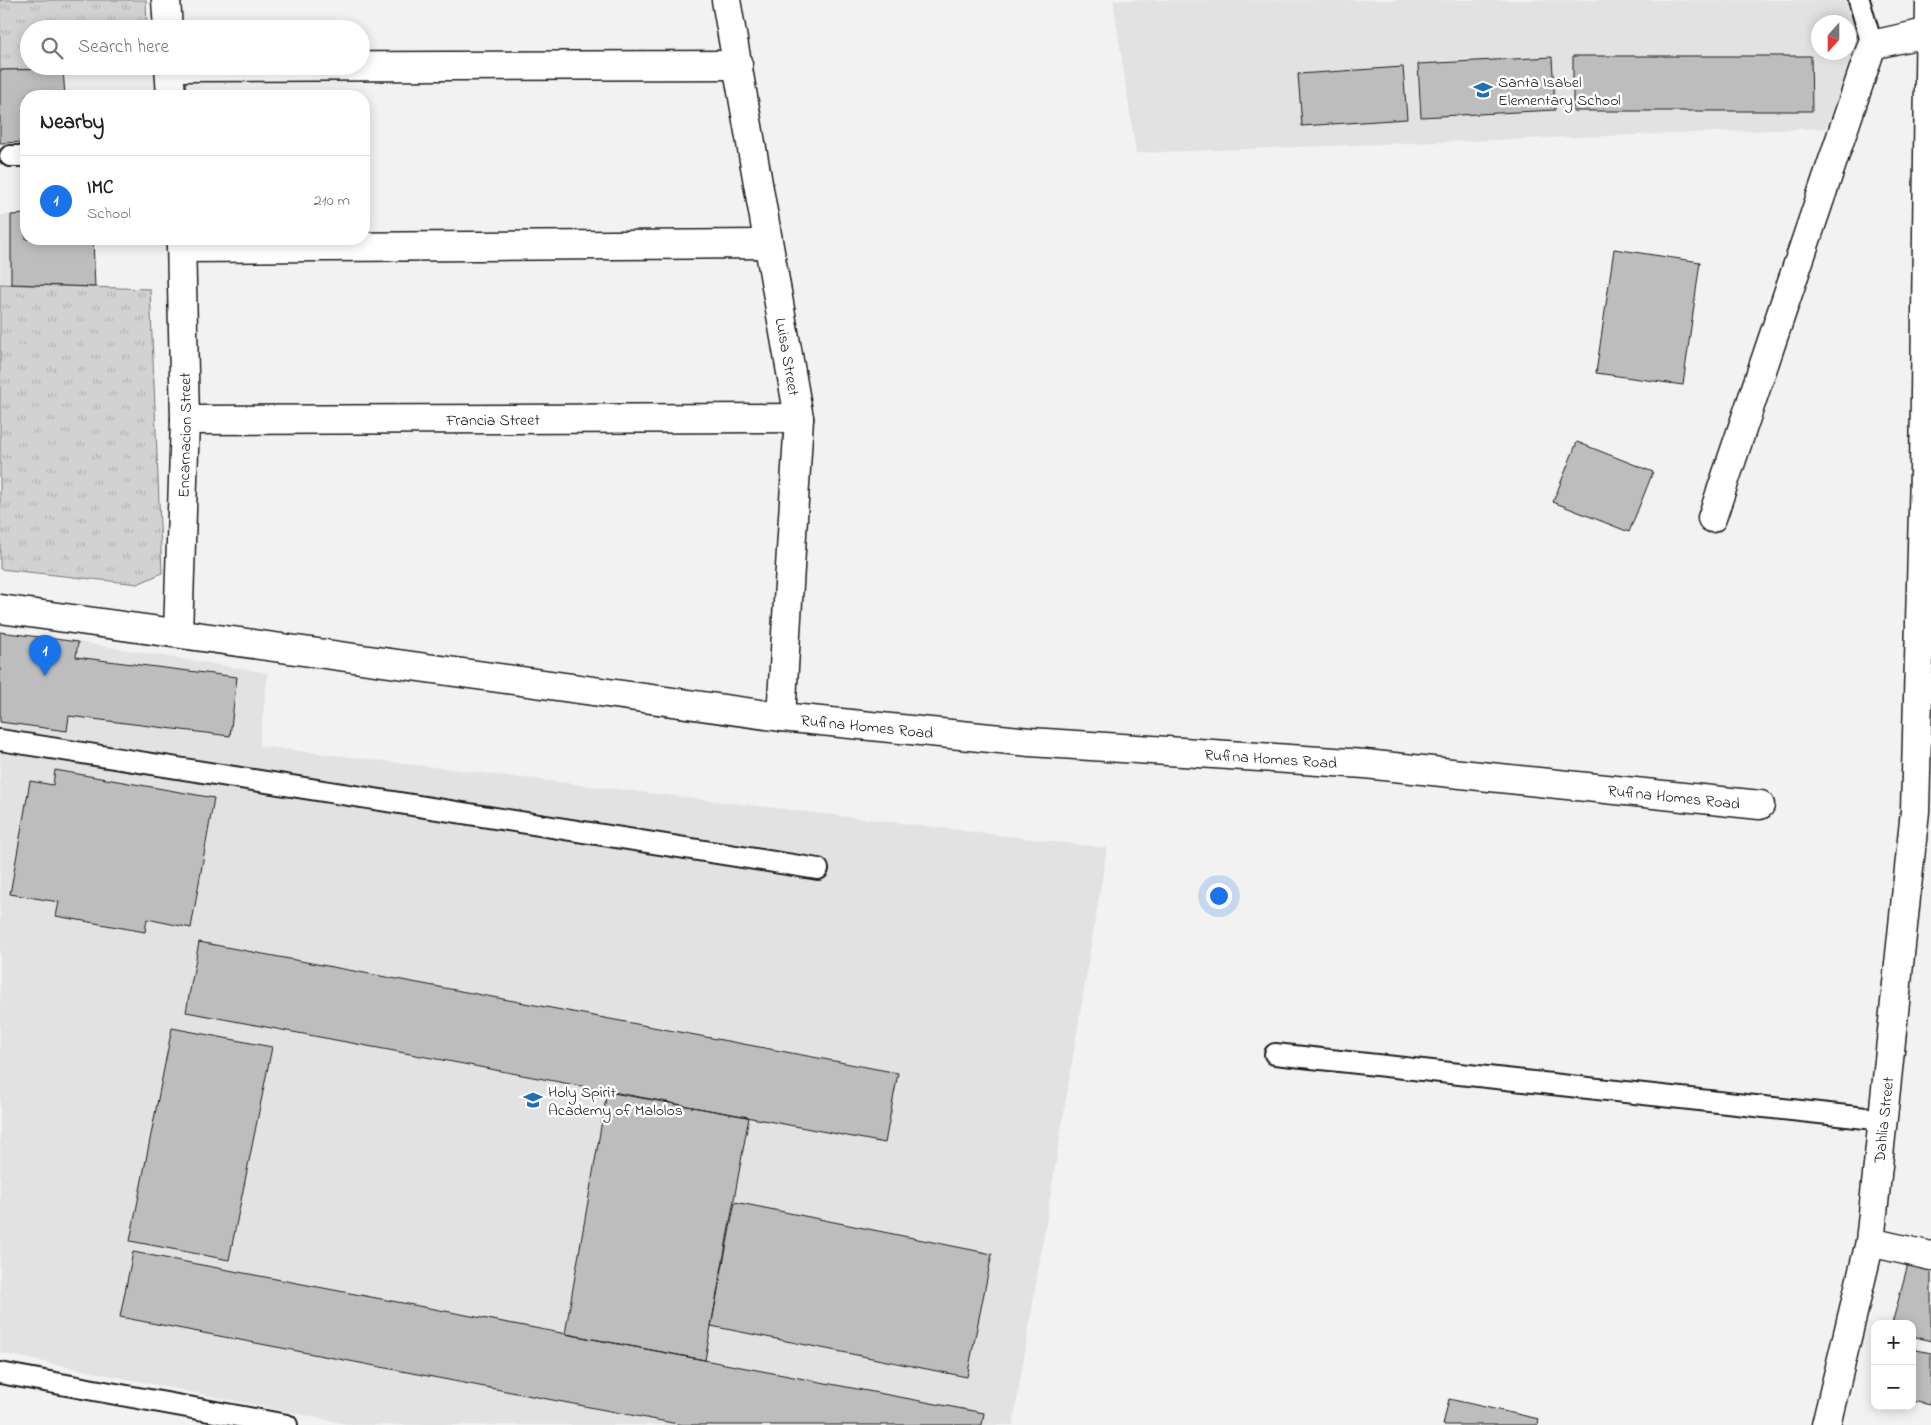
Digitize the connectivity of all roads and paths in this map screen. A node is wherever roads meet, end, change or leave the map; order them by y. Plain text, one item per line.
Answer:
1 (166, 0) edge
2 (726, 0) edge
3 (1859, 0) edge
4 (1930, 0) edge
5 (167, 20) edge
6 (1930, 32) junction
7 (1872, 45) junction
8 (738, 65) junction
9 (370, 66) edge
10 (170, 75) edge
11 (171, 90) edge
12 (370, 243) edge
13 (768, 244) junction
14 (181, 245) edge
15 (799, 418) junction
16 (185, 420) junction
17 (1928, 472) edge
18 (1712, 518) dead end
19 (0, 609) edge
20 (178, 633) junction
21 (781, 717) junction
22 (0, 740) edge
23 (1760, 805) dead end
24 (818, 869) dead end
25 (1275, 1054) dead end
26 (1884, 1120) junction
27 (1870, 1242) junction
28 (1931, 1256) edge
29 (0, 1373) edge
30 (286, 1425) edge
31 (1826, 1425) edge

1 - 5 street
2 - 8 street, Luisa Street
3 - 7 lane
4 - 6 street, Dahlia Street
6 - 7 street
6 - 17 street, Dahlia Street
7 - 18 street
8 - 9 street
8 - 13 street, Luisa Street
10 - 11 street
12 - 13 street
13 - 15 street, Luisa Street
14 - 16 street, Encarnacion Street
15 - 16 street, Francia Street
15 - 21 street, Luisa Street
16 - 20 street, Encarnacion Street
17 - 26 street, Dahlia Street
19 - 20 street, Rufina Homes Road
20 - 21 street, Rufina Homes Road
21 - 23 street, Rufina Homes Road
22 - 24 lane
25 - 26 lane
26 - 27 street, Dahlia Street
27 - 28 street
27 - 31 street, Dahlia Street
29 - 30 lane

